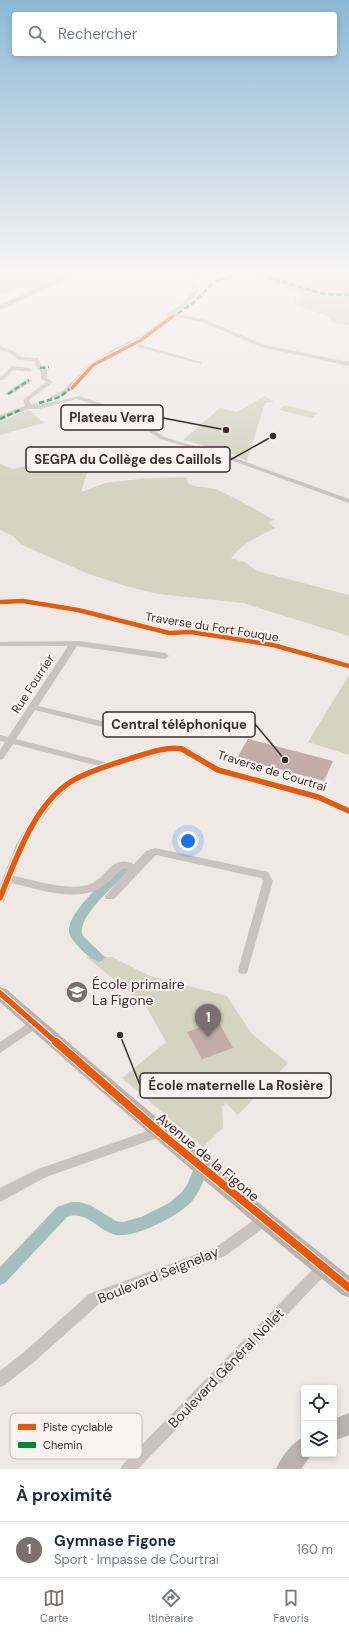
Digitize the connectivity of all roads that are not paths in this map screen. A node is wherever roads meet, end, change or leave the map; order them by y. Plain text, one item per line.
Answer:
1 (130, 344) edge
2 (133, 344) edge
3 (257, 344) edge
4 (0, 348) edge
5 (199, 363) dead end
6 (349, 364) edge
7 (49, 367) dead end
8 (40, 368) junction
9 (30, 370) dead end
10 (1, 379) edge
11 (13, 379) dead end
12 (29, 380) dead end
13 (0, 392) edge
14 (29, 407) junction
15 (0, 417) edge
16 (349, 501) edge
17 (0, 602) edge
18 (74, 643) junction
19 (0, 644) edge
20 (165, 656) dead end
21 (349, 666) edge
22 (32, 708) junction
23 (107, 725) dead end
24 (0, 738) edge
25 (11, 741) junction
26 (0, 757) edge
27 (110, 766) junction
28 (349, 811) edge
29 (130, 867) junction
30 (8, 879) junction
31 (110, 896) dead end
32 (0, 898) edge
33 (243, 970) dead end
34 (0, 993) edge
35 (36, 1023) junction
36 (0, 1048) edge
37 (160, 1132) junction
38 (0, 1196) edge
39 (264, 1220) junction
40 (323, 1268) junction
41 (349, 1288) edge
42 (0, 1380) edge
43 (349, 1424) edge
44 (337, 1429) edge
45 (301, 1452) edge
46 (142, 1455) edge
47 (138, 1459) edge
48 (128, 1469) edge
49 (287, 1469) edge

1 - 14 street
2 - 5 street
3 - 6 street
4 - 8 street
7 - 8 street
8 - 14 street
9 - 10 street
10 - 11 street
12 - 13 street
14 - 15 street
14 - 16 street
17 - 21 street, Traverse du Fort Fouque
18 - 19 street
18 - 20 street
18 - 22 street, Rue Fourrier
22 - 23 street
22 - 25 street, Rue Fourrier
24 - 25 street
25 - 26 street, Rue Fourrier
25 - 27 street
27 - 28 street, Traverse de Courtrai
27 - 30 street, Traverse de Courtrai
29 - 30 street
29 - 31 street
29 - 33 street
30 - 32 street, Traverse de Courtrai
34 - 35 street, Avenue de la Figone
35 - 36 street
35 - 37 street, Avenue de la Figone
37 - 38 street
37 - 39 street, Avenue de la Figone
39 - 40 street, Avenue de la Figone
39 - 42 street, Boulevard Seignelay
40 - 41 street, Avenue de la Figone
40 - 46 street, Boulevard Général Nollet
43 - 44 street
45 - 49 street
47 - 48 street, Boulevard Général Nollet

